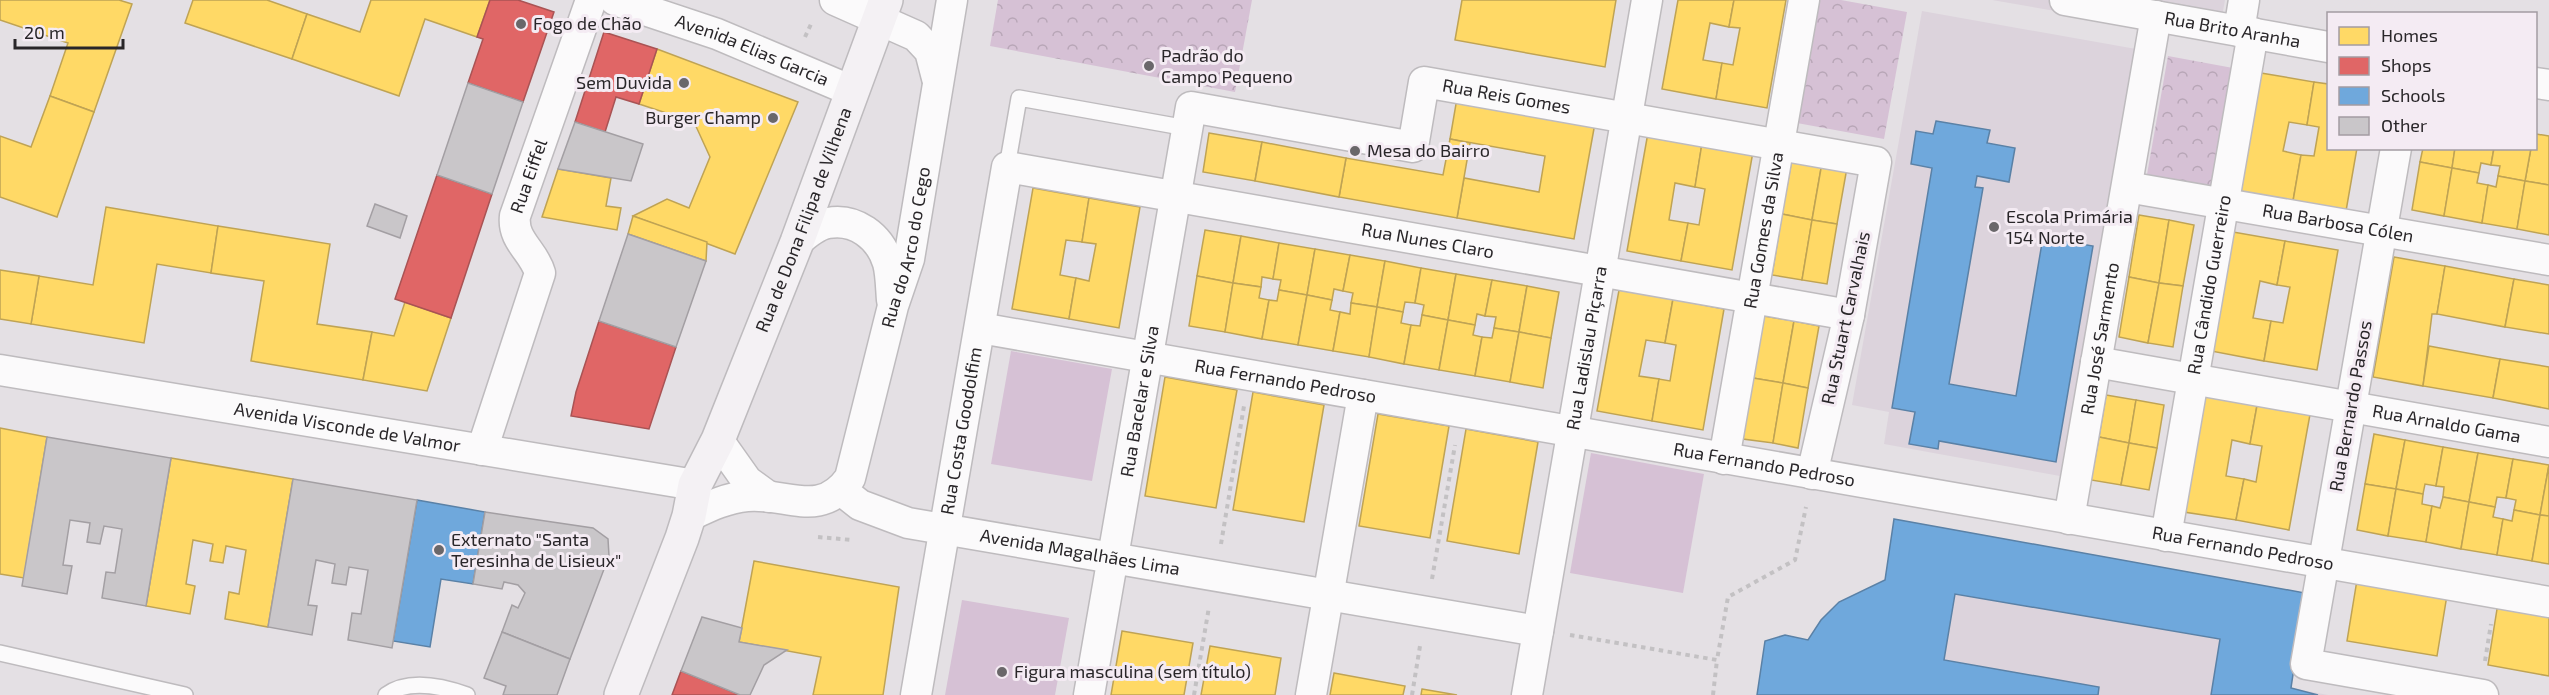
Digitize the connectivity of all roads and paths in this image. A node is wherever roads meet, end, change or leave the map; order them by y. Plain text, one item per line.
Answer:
1 (591, 0) edge
2 (615, 0) edge
3 (835, 0) edge
4 (952, 0) edge
5 (1647, 0) edge
6 (1804, 0) edge
7 (2065, 0) edge
8 (2244, 0) edge
9 (883, 9) edge
10 (2156, 16) junction
11 (2246, 32) junction
12 (2327, 46) edge
13 (937, 78) junction
14 (852, 91) junction
15 (1189, 118) junction
16 (1627, 118) junction
17 (1779, 144) junction
18 (2396, 150) edge
19 (1876, 162) joint
20 (1007, 167) junction
21 (2127, 187) junction
22 (1176, 196) junction
23 (2224, 204) junction
24 (2382, 231) junction
25 (797, 242) junction
26 (2549, 260) edge
27 (1600, 271) junction
28 (1752, 298) junction
29 (893, 306) junction
30 (1849, 315) junction
31 (980, 328) junction
32 (1147, 357) junction
33 (2096, 362) junction
34 (0, 370) edge
35 (1250, 375) junction
36 (2193, 379) junction
37 (1363, 395) junction
38 (2350, 407) junction
39 (1461, 412) junction
40 (1572, 432) junction
41 (718, 440) junction
42 (2549, 442) edge
43 (482, 450) junction
44 (1724, 459) junction
45 (1812, 474) junction
46 (842, 490) junction
47 (769, 497) junction
48 (692, 501) junction
49 (2069, 519) junction
50 (945, 529) junction
51 (2166, 536) junction
52 (1112, 559) junction
53 (2323, 564) junction
54 (1215, 574) junction
55 (2496, 594) junction
56 (1329, 595) junction
57 (2549, 602) edge
58 (1426, 612) junction
59 (1538, 631) junction
60 (0, 653) edge
61 (1717, 660) junction
62 (185, 695) edge
63 (386, 695) edge
64 (467, 695) edge
65 (621, 695) edge
66 (916, 695) edge
67 (1089, 695) edge
68 (1194, 695) edge
69 (1311, 695) edge
70 (1412, 695) edge
71 (1527, 695) edge
72 (1713, 695) edge
73 (2481, 695) edge

1 - 43 street, Rua Eiffel
2 - 14 street, Avenida Elias Garcia
3 - 9 street
4 - 13 street, Rua do Arco do Cego
5 - 16 street, Rua Ladislau Piçarra
6 - 17 street, Rua Gomes da Silva
7 - 10 street, Rua Brito Aranha
8 - 11 street, Rua Cândido Guerreiro
9 - 13 street
9 - 14 street, Rua de Dona Filipa de Vilhena
10 - 11 street, Rua Brito Aranha
10 - 21 street, Rua José Sarmento
11 - 12 street, Rua Brito Aranha
11 - 23 street, Rua Cândido Guerreiro
13 - 29 street, Rua do Arco do Cego
14 - 25 street, Rua de Dona Filipa de Vilhena
15 - 16 street, Rua Reis Gomes
15 - 20 lane
15 - 22 street, Rua Bacelar e Silva
16 - 17 street, Rua Reis Gomes
16 - 27 street, Rua Ladislau Piçarra
17 - 19 street, Rua Reis Gomes
17 - 28 street, Rua Gomes da Silva
18 - 24 street, Rua Bernardo Passos
19 - 30 street, Rua Stuart Carvalhais
20 - 22 street, Rua Nunes Claro
20 - 31 street, Rua Costa Goodolfim
21 - 23 street, Rua Barbosa Cólen
21 - 33 street, Rua José Sarmento
22 - 27 street, Rua Nunes Claro
22 - 32 street, Rua Bacelar e Silva
23 - 24 street, Rua Barbosa Cólen
23 - 36 street, Rua Cândido Guerreiro
24 - 26 street, Rua Barbosa Cólen
24 - 38 street, Rua Bernardo Passos
25 - 29 street
25 - 41 street, Rua de Dona Filipa de Vilhena
27 - 28 street, Rua Nunes Claro
27 - 40 street, Rua Ladislau Piçarra
28 - 30 street, Rua Nunes Claro
28 - 44 street, Rua Gomes da Silva
29 - 46 street, Rua do Arco do Cego
30 - 45 street, Rua Stuart Carvalhais
31 - 32 street, Rua Fernando Pedroso
31 - 50 street, Rua Costa Goodolfim
32 - 35 street, Rua Fernando Pedroso
32 - 52 street, Rua Bacelar e Silva
33 - 36 street, Rua Arnaldo Gama
33 - 49 street, Rua José Sarmento
34 - 43 street, Avenida Visconde de Valmor
35 - 37 street, Rua Fernando Pedroso
35 - 54 path
36 - 38 street, Rua Arnaldo Gama
36 - 51 street, Rua Cândido Guerreiro
37 - 39 street, Rua Fernando Pedroso
37 - 56 street
38 - 42 street, Rua Arnaldo Gama
38 - 53 street, Rua Bernardo Passos
39 - 40 street, Rua Fernando Pedroso
39 - 58 path
40 - 44 street, Rua Fernando Pedroso
40 - 59 street, Rua Ladislau Piçarra
41 - 47 street
41 - 48 street, Rua de Dona Filipa de Vilhena
43 - 48 street, Avenida Visconde de Valmor
44 - 45 street, Rua Fernando Pedroso
45 - 49 street, Rua Fernando Pedroso
45 - 61 path
46 - 47 street
46 - 50 street, Avenida Magalhães Lima
47 - 48 street
48 - 65 street
49 - 51 street, Rua Fernando Pedroso
50 - 52 street, Avenida Magalhães Lima
50 - 66 street, Rua Costa Goodolfim
51 - 53 street, Rua Fernando Pedroso
52 - 54 street, Avenida Magalhães Lima
52 - 67 street, Rua Bacelar e Silva
53 - 55 street, Rua Fernando Pedroso
53 - 73 street, Rua Bernardo Passos
54 - 56 street, Avenida Magalhães Lima
54 - 68 path
55 - 57 street, Rua Fernando Pedroso
55 - 73 path
56 - 58 street, Avenida Magalhães Lima
56 - 69 street
58 - 59 street, Avenida Magalhães Lima
58 - 70 path
59 - 61 path
59 - 71 street, Rua Ladislau Piçarra
60 - 62 lane
61 - 72 path
63 - 64 lane

